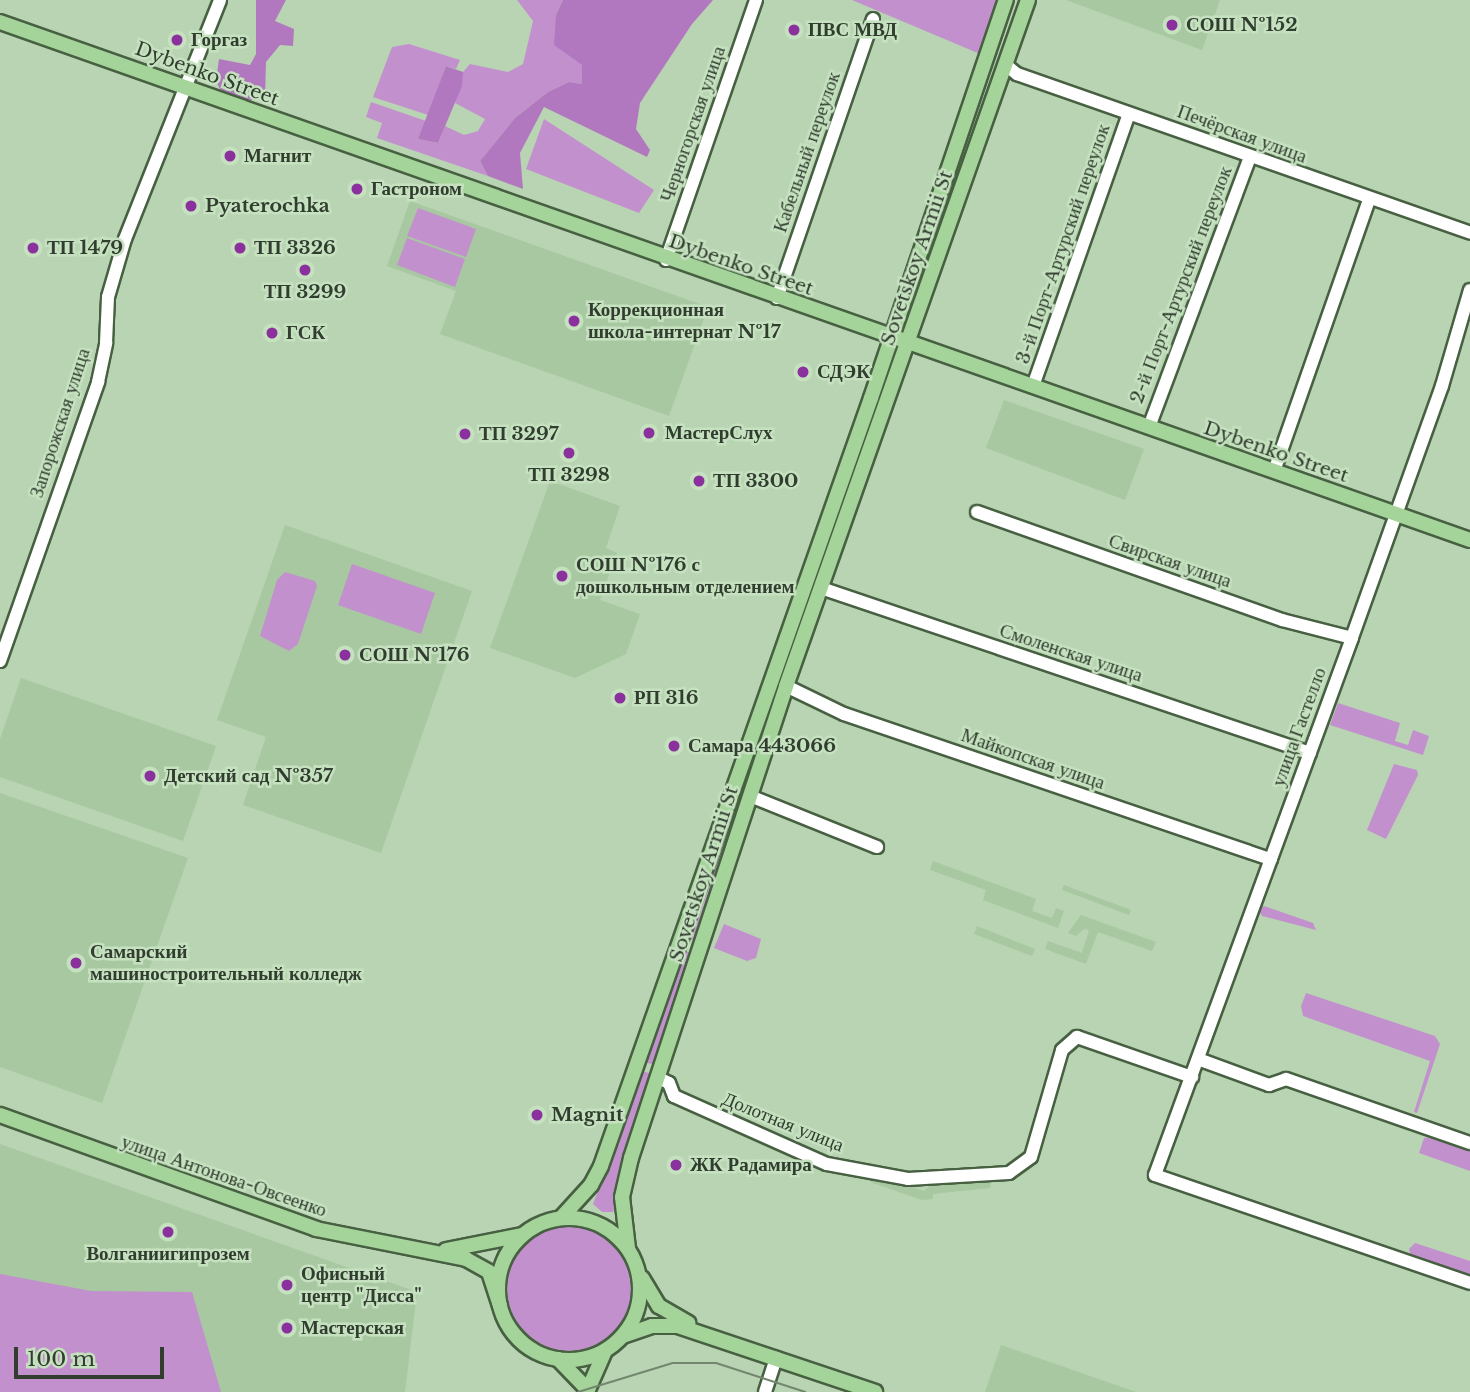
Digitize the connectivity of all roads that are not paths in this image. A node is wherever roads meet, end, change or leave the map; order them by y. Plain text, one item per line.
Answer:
1 (220, 0) edge
2 (756, 0) edge
3 (1006, 0) edge
4 (1028, 0) edge
5 (873, 19) dead end
6 (0, 22) edge
7 (986, 56) junction
8 (1005, 64) junction
9 (185, 86) junction
10 (1129, 114) junction
11 (1250, 157) junction
12 (1369, 200) junction
13 (1470, 233) edge
14 (666, 260) junction
15 (1470, 290) edge
16 (777, 298) junction
17 (892, 337) junction
18 (908, 342) junction
19 (1033, 386) junction
20 (1149, 427) junction
21 (1274, 471) junction
22 (977, 512) dead end
23 (1395, 514) junction
24 (1470, 540) edge
25 (821, 588) junction
26 (1352, 638) junction
27 (0, 661) edge
28 (786, 686) junction
29 (1310, 753) junction
30 (732, 793) junction
31 (750, 796) junction
32 (877, 846) dead end
33 (1271, 859) junction
34 (680, 943) junction
35 (700, 948) junction
36 (1198, 1059) junction
37 (657, 1077) junction
38 (1192, 1077) junction
39 (0, 1115) edge
40 (1470, 1143) edge
41 (561, 1218) junction
42 (524, 1234) junction
43 (628, 1248) junction
44 (440, 1252) junction
45 (637, 1267) junction
46 (1470, 1283) edge
47 (500, 1305) junction
48 (622, 1337) junction
49 (731, 1342) junction
50 (605, 1351) junction
51 (776, 1358) junction
52 (558, 1359) junction
53 (587, 1391) edge
54 (765, 1392) edge
55 (875, 1392) edge

1 - 9 street, Запорожская улица
2 - 14 street, Черногорская улица
3 - 7 main road, Sovetskoy Armii St
4 - 8 main road, Sovetskoy Armii St
5 - 16 street, Кабельный переулок
6 - 9 main road, Dybenko Street
7 - 8 main road
7 - 17 main road, Sovetskoy Armii St
8 - 10 street, Печёрская улица
8 - 18 main road, Sovetskoy Armii St
9 - 14 main road, Dybenko Street
9 - 27 street, Запорожская улица
10 - 11 street, Печёрская улица
10 - 19 street, 3-й Порт-Артурский переулок
11 - 12 street, Печёрская улица
11 - 20 street, 2-й Порт-Артурский переулок
12 - 13 street, Печёрская улица
12 - 21 street
14 - 16 main road, Dybenko Street
15 - 23 street, улица Гастелло
16 - 17 main road, Dybenko Street
17 - 18 main road, Dybenko Street
17 - 30 main road, Sovetskoy Armii St
18 - 19 main road, Dybenko Street
18 - 25 main road, Sovetskoy Armii St
19 - 20 main road, Dybenko Street
20 - 21 main road, Dybenko Street
21 - 23 main road, Dybenko Street
22 - 26 street, Свирская улица
23 - 24 main road, Dybenko Street
23 - 26 street, улица Гастелло
25 - 28 main road, Sovetskoy Armii St
25 - 29 street, Смоленская улица
26 - 29 street, улица Гастелло
28 - 31 main road, Sovetskoy Armii St
28 - 33 street, Майкопская улица
29 - 33 street, улица Гастелло
30 - 31 main road
30 - 34 main road, Sovetskoy Armii St
31 - 32 street
31 - 35 main road, Sovetskoy Armii St
33 - 36 street, улица Гастелло
34 - 35 main road
34 - 41 main road, Sovetskoy Armii St
35 - 37 main road, Sovetskoy Armii St
36 - 38 street, улица Гастелло
36 - 40 street
37 - 38 street, Долотная улица
37 - 43 main road, Sovetskoy Armii St
38 - 46 street, улица Гастелло
39 - 44 main road, улица Антонова-Овсеенко
41 - 42 main road
41 - 43 main road
42 - 44 main road, улица Антонова-Овсеенко
42 - 47 main road
43 - 45 main road
44 - 47 main road, улица Антонова-Овсеенко
45 - 48 main road
45 - 49 main road
47 - 52 main road
48 - 49 main road
48 - 50 main road
49 - 51 main road
50 - 52 main road
50 - 53 main road
51 - 54 street
51 - 55 main road
52 - 53 main road

